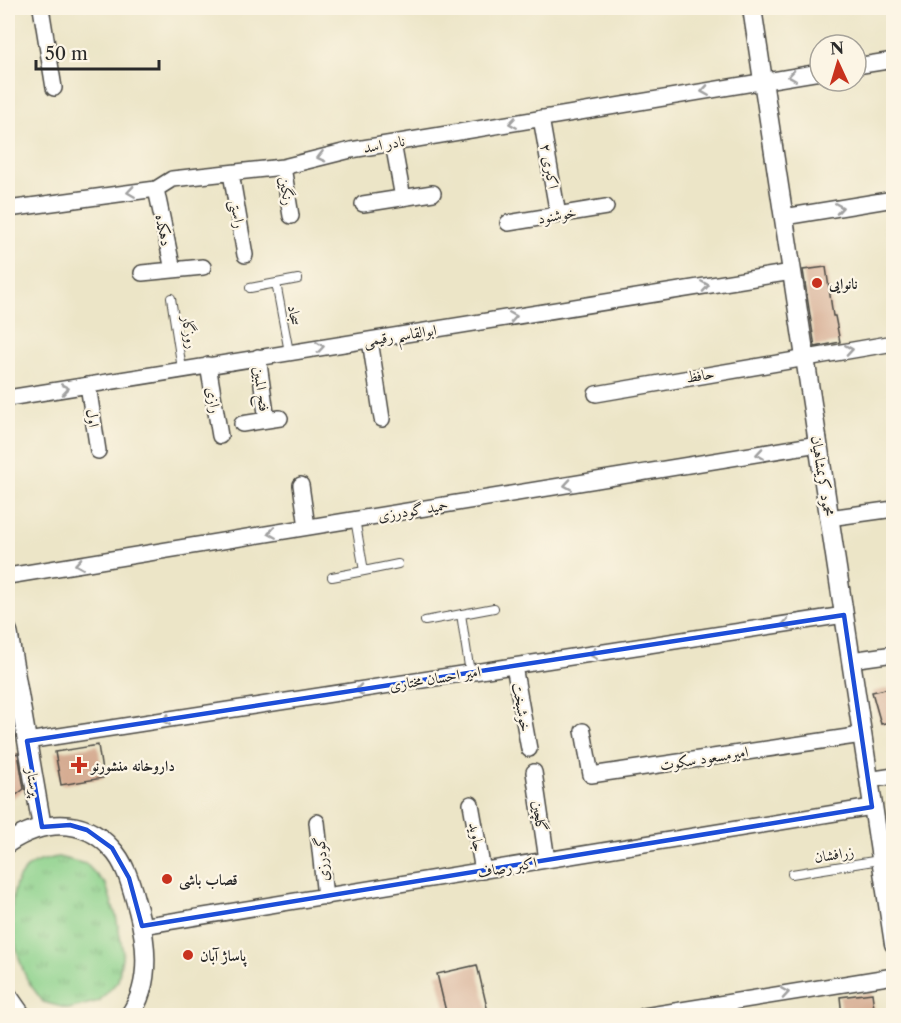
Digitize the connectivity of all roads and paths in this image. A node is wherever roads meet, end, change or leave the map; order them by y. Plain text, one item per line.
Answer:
1 (41, 8) edge
2 (752, 8) edge
3 (894, 60) edge
4 (868, 64) edge
5 (808, 74) edge
6 (763, 81) junction
7 (54, 88) dead end
8 (541, 118) junction
9 (393, 143) junction
10 (283, 167) junction
11 (231, 172) junction
12 (156, 189) junction
13 (433, 193) dead end
14 (403, 198) junction
15 (894, 199) edge
16 (363, 204) dead end
17 (606, 207) dead end
18 (8, 209) edge
19 (558, 215) junction
20 (291, 216) dead end
21 (784, 217) junction
22 (508, 223) dead end
23 (245, 255) dead end
24 (203, 267) dead end
25 (173, 270) junction
26 (792, 272) junction
27 (142, 273) dead end
28 (298, 279) dead end
29 (276, 283) junction
30 (250, 288) dead end
31 (171, 298) dead end
32 (370, 340) junction
33 (894, 343) edge
34 (289, 352) junction
35 (258, 357) junction
36 (805, 357) junction
37 (208, 365) junction
38 (182, 369) junction
39 (88, 385) junction
40 (596, 394) dead end
41 (8, 398) edge
42 (382, 419) dead end
43 (242, 424) dead end
44 (220, 436) dead end
45 (818, 444) junction
46 (98, 451) dead end
47 (301, 485) dead end
48 (894, 509) edge
49 (829, 518) junction
50 (355, 519) junction
51 (307, 527) junction
52 (398, 564) dead end
53 (364, 571) junction
54 (8, 576) edge
55 (332, 577) dead end
56 (494, 608) dead end
57 (462, 614) junction
58 (844, 615) junction
59 (425, 621) dead end
60 (8, 631) edge
61 (894, 654) edge
62 (850, 660) junction
63 (514, 666) junction
64 (470, 673) junction
65 (583, 732) dead end
66 (862, 735) junction
67 (27, 741) junction
68 (529, 749) dead end
69 (534, 772) dead end
70 (894, 776) edge
71 (868, 780) junction
72 (471, 804) dead end
73 (872, 807) junction
74 (317, 822) dead end
75 (42, 827) junction
76 (8, 843) edge
77 (547, 860) junction
78 (880, 860) junction
79 (483, 871) junction
80 (792, 874) dead end
81 (325, 897) junction
82 (892, 919) edge
83 (142, 926) junction
84 (894, 944) edge
85 (894, 976) edge
86 (8, 996) edge
87 (130, 1015) edge
88 (21, 1016) edge
89 (644, 1016) edge

1 - 7 street
2 - 6 street, محمود کریمشاهیان
3 - 4 street
5 -> 6 street, نادر اسد
6 -> 8 street, نادر اسد
6 - 21 street, محمود کریمشاهیان
8 -> 9 street, نادر اسد
8 - 19 street, اکبری ۲
9 -> 10 street, نادر اسد
9 - 14 street
10 - 11 street, نادر اسد
10 - 20 street, رنگین
11 - 12 street, نادر اسد
11 - 23 street, راستی
12 -> 18 street, نادر اسد
12 - 25 street, دهکده
13 - 14 street
14 - 16 street
21 -> 15 street
17 - 19 street, خوشنود
19 - 22 street, خوشنود
21 - 26 street, محمود کریمشاهیان
24 - 25 street
25 - 27 street
32 -> 26 street, ابوالقاسم رقیمی
26 - 36 street, محمود کریمشاهیان
28 - 29 lane
29 - 30 lane
29 - 34 lane, سجاد
31 - 38 lane, روزگار
34 -> 32 street, ابوالقاسم رقیمی
32 - 42 street
36 -> 33 street, حافظ
34 - 35 street, ابوالقاسم رقیمی
35 - 37 street, ابوالقاسم رقیمی
35 - 43 street, فتح المبین
36 - 40 street, حافظ
36 - 45 street, محمود کریمشاهیان
37 - 38 street, ابوالقاسم رقیمی
37 - 44 street, رازی
38 - 39 street, ابوالقاسم رقیمی
41 -> 39 street, ابوالقاسم رقیمی
39 - 46 street, اول
45 - 49 street, محمود کریمشاهیان
45 -> 50 street, حمید گودرزی
47 - 51 street
48 - 49 street
49 - 58 street, محمود کریمشاهیان
50 - 51 street, حمید گودرزی
50 - 53 lane
51 -> 54 street, حمید گودرزی
52 - 53 lane
53 - 55 lane
56 - 57 lane
57 - 59 lane
57 - 64 lane
58 - 62 street, محمود کریمشاهیان
58 -> 63 street, امیر احسان مختاری
60 - 67 street, پرستار
61 - 62 street
62 - 66 street, محمود کریمشاهیان
63 - 64 street, امیر احسان مختاری
63 - 68 street, خوشبخت
64 -> 67 street, امیر احسان مختاری
65 - 66 street, امیرمسعود سکوت
66 - 71 street, محمود کریمشاهیان
67 - 75 street, پرستار
69 - 77 street, گلچین
70 - 71 street
71 - 73 street, محمود کریمشاهیان
72 - 79 street, جاوید
73 - 77 street, اکبر رصاف
73 - 78 street, محمود کریمشاهیان
74 - 81 street, گودرزی
75 - 76 street
75 - 83 street
77 - 79 street, اکبر رصاف
78 - 80 lane, زرافشان
78 - 82 street, محمود کریمشاهیان
79 - 81 street, اکبر رصاف
81 - 83 street, اکبر رصاف
82 - 84 street, محمود کریمشاهیان
83 - 87 street
89 -> 85 street
86 - 88 street

